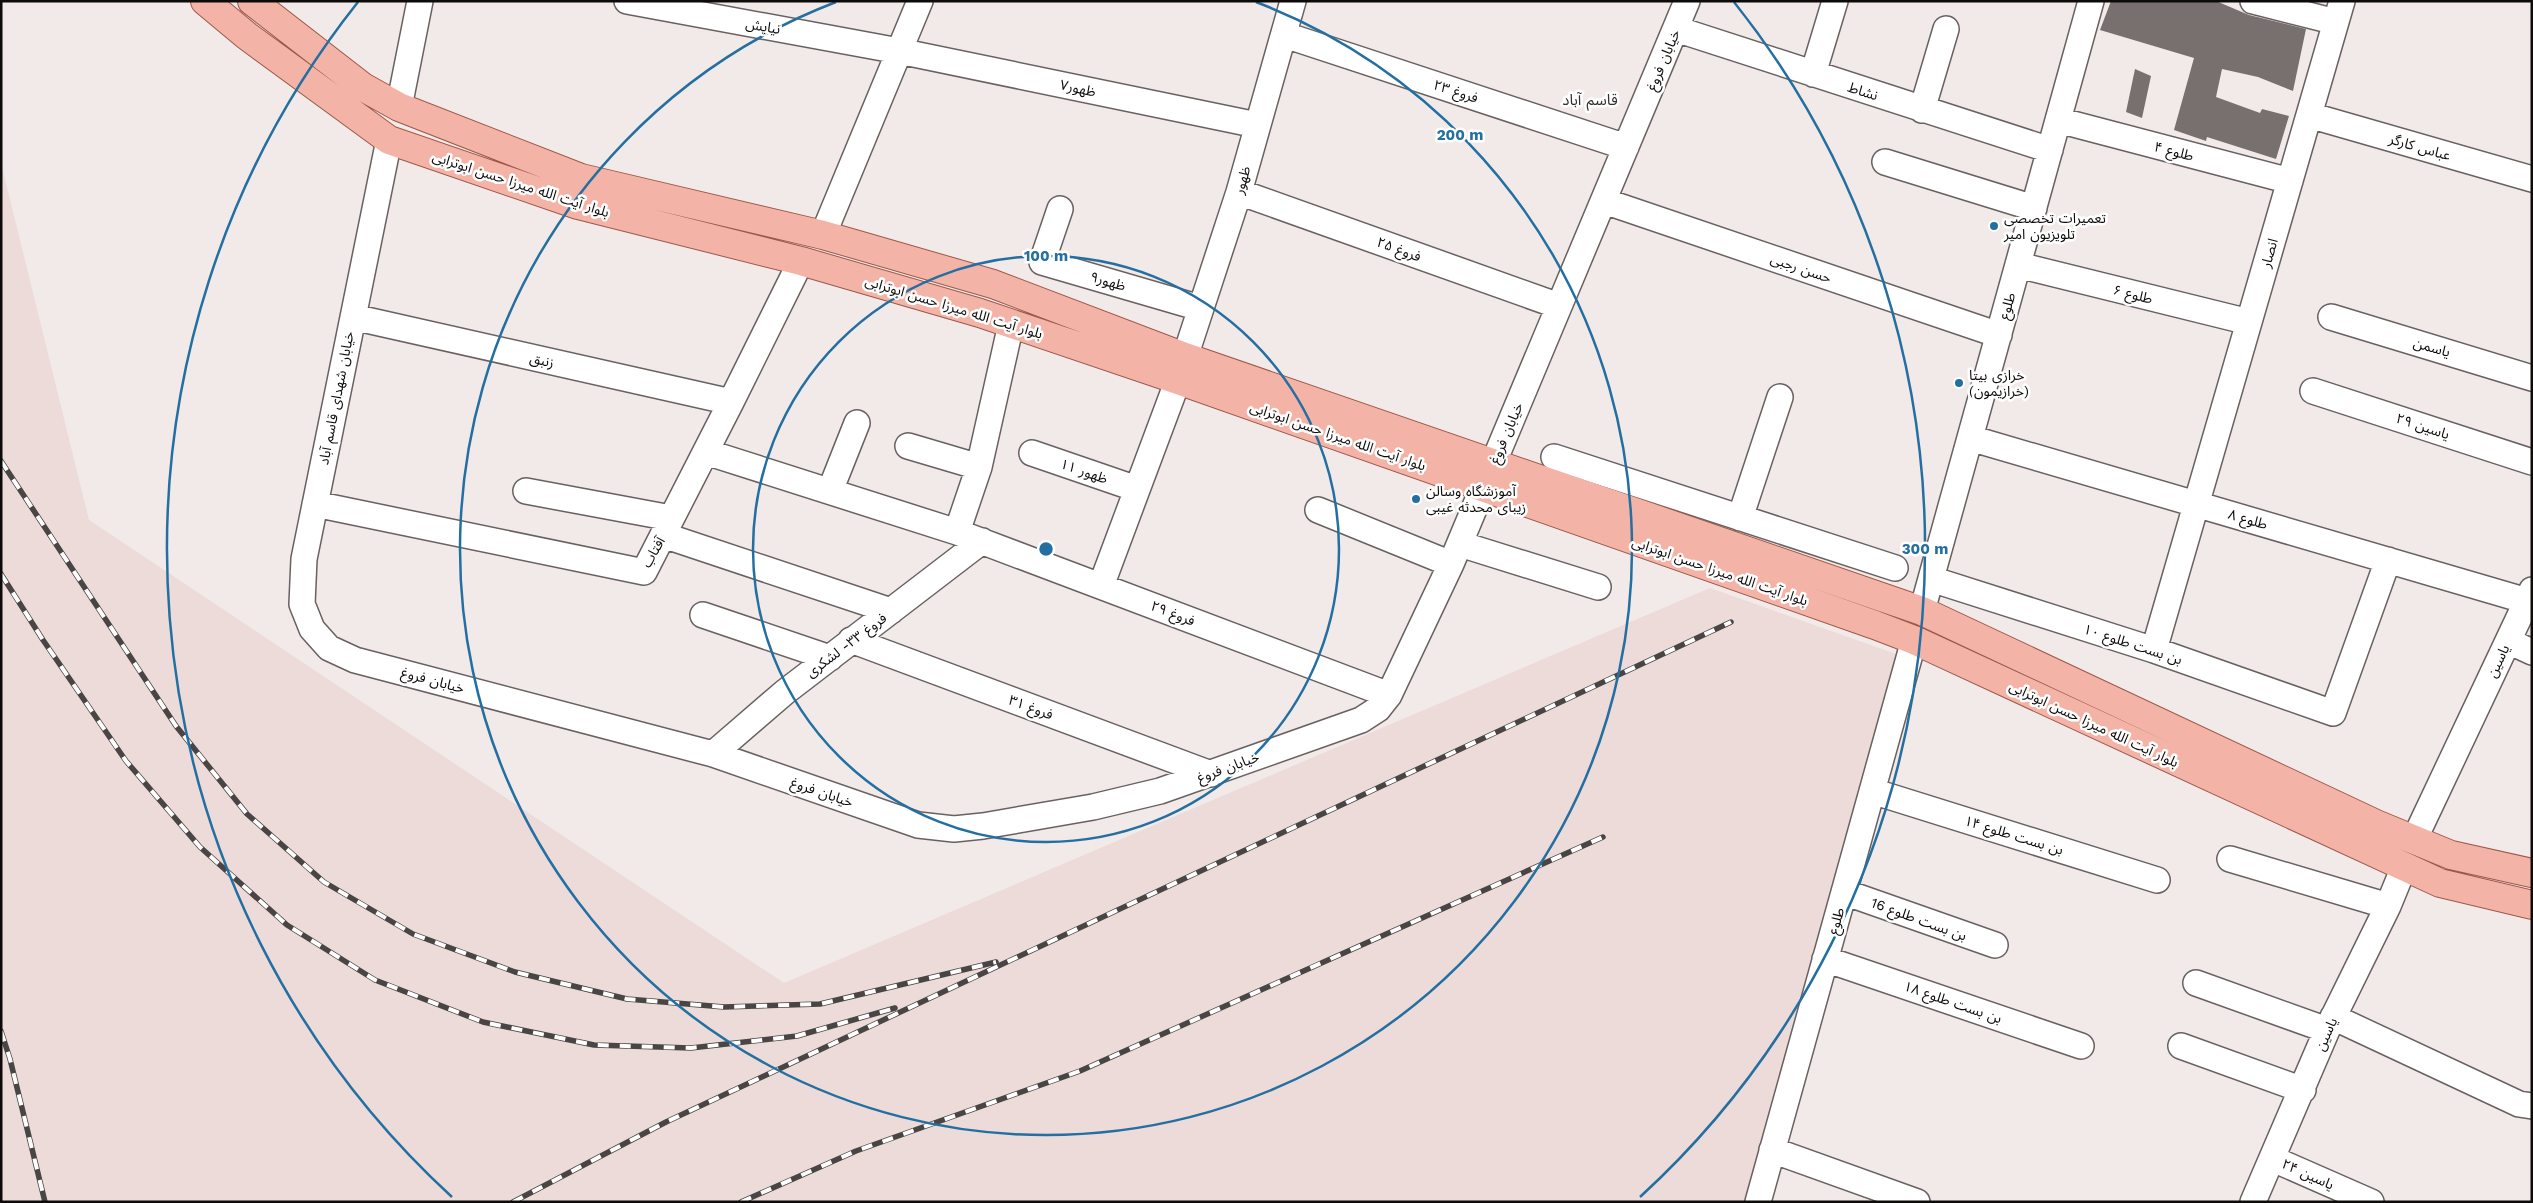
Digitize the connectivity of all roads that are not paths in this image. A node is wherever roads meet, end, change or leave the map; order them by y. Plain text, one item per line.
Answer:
1 (205, 1) edge
2 (252, 1) edge
3 (420, 1) edge
4 (627, 1) edge
5 (920, 1) edge
6 (1292, 1) edge
7 (1687, 1) edge
8 (1835, 1) edge
9 (2091, 1) edge
10 (2253, 1) edge
11 (2339, 12) edge
12 (1676, 29) junction
13 (1946, 29) dead end
14 (1285, 35) junction
15 (899, 51) junction
16 (1813, 74) junction
17 (399, 107) junction
18 (1922, 110) junction
19 (2309, 115) junction
20 (2058, 120) junction
21 (1257, 125) junction
22 (389, 140) junction
23 (1626, 147) junction
24 (2050, 150) junction
25 (1885, 162) dead end
26 (2532, 180) edge
27 (2290, 181) junction
28 (1239, 192) junction
29 (1604, 200) junction
30 (2034, 208) junction
31 (1060, 209) dead end
32 (823, 235) junction
33 (800, 261) junction
34 (2018, 265) junction
35 (1559, 306) junction
36 (1200, 308) junction
37 (353, 317) junction
38 (2331, 317) dead end
39 (2249, 322) junction
40 (1011, 324) junction
41 (1999, 335) junction
42 (1181, 369) junction
43 (2532, 378) edge
44 (2313, 391) dead end
45 (1780, 396) dead end
46 (732, 402) junction
47 (857, 423) dead end
48 (1970, 438) junction
49 (908, 446) dead end
50 (706, 452) junction
51 (1032, 453) dead end
52 (1554, 457) dead end
53 (2532, 462) edge
54 (979, 467) junction
55 (1488, 476) junction
56 (1612, 476) junction
57 (1137, 488) junction
58 (526, 491) dead end
59 (830, 491) junction
60 (1604, 503) junction
61 (315, 504) junction
62 (2195, 504) junction
63 (1318, 510) dead end
64 (1740, 518) junction
65 (667, 526) junction
66 (957, 532) junction
67 (982, 541) junction
68 (1838, 551) junction
69 (1455, 554) junction
70 (2388, 560) junction
71 (1895, 568) dead end
72 (1830, 579) junction
73 (1931, 579) junction
74 (1100, 586) junction
75 (1598, 588) dead end
76 (2529, 595) edge
77 (891, 611) junction
78 (1922, 611) junction
79 (703, 615) dead end
80 (851, 640) junction
81 (1914, 640) junction
82 (2508, 641) junction
83 (329, 648) joint
84 (2154, 650) junction
85 (2532, 652) edge
86 (830, 658) junction
87 (1389, 695) junction
88 (713, 754) junction
89 (1211, 774) junction
90 (1872, 791) junction
91 (2414, 840) junction
92 (2230, 859) dead end
93 (2404, 867) junction
94 (2532, 873) edge
95 (2157, 880) dead end
96 (1844, 892) junction
97 (2532, 905) edge
98 (2388, 906) junction
99 (1995, 946) dead end
100 (1825, 959) junction
101 (2196, 983) dead end
102 (2330, 1024) junction
103 (2081, 1046) dead end
104 (2181, 1046) dead end
105 (2303, 1090) junction
106 (2532, 1106) edge
107 (1772, 1150) junction
108 (2273, 1158) junction
109 (1758, 1202) edge
110 (1917, 1202) edge
111 (2252, 1202) edge
112 (2371, 1202) edge

1 - 22 main road, بلوار آیت الله میرزا حسن ابوترابی
2 - 17 main road, بلوار آیت الله میرزا حسن ابوترابی
3 - 17 street
4 - 15 street, نيايش
5 - 15 street
6 - 14 street, ظهور
7 - 12 street, خیابان فروغ
8 - 16 street
9 - 20 street, طلوع
10 - 11 street
11 - 19 street, انصار
12 - 16 street, نشاط
12 - 23 street, خیابان فروغ
13 - 18 street
14 - 21 street, ظهور
14 - 23 street, فروغ ۲۳
15 - 21 street, ظهور۷
15 - 32 street
16 - 18 street, نشاط
17 - 22 main road
17 - 32 main road, بلوار آیت الله میرزا حسن ابوترابی
18 - 24 street, نشاط
19 - 26 street, عباس کارگر
19 - 27 street, انصار
20 - 24 street, طلوع
20 - 27 street, طلوع ۴
21 - 28 street, ظهور
22 - 33 main road, بلوار آیت الله میرزا حسن ابوترابی
22 - 37 street, خیابان شهدای قاسم آباد
23 - 29 street, خیابان فروغ
24 - 30 street, طلوع
25 - 30 street
27 - 39 street, انصار
28 - 35 street, فروغ ۲۵
28 - 36 street, ظهور
29 - 35 street, خیابان فروغ
29 - 41 street, حسن رجبی
30 - 34 street, طلوع
31 - 36 street, ظهور۹
32 - 42 main road, بلوار آیت الله میرزا حسن ابوترابی
33 - 40 main road, بلوار آیت الله میرزا حسن ابوترابی
33 - 46 street, آفتاب
34 - 39 street, طلوع ۶
34 - 41 street, طلوع
35 - 55 street, خیابان فروغ
36 - 42 street, ظهور
37 - 46 street, زنبق
37 - 61 street, خیابان شهدای قاسم آباد
38 - 43 street, یاسمن
39 - 62 street, انصار
40 - 42 main road, بلوار آیت الله میرزا حسن ابوترابی
40 - 54 street
41 - 48 street, طلوع
42 - 55 main road, بلوار آیت الله میرزا حسن ابوترابی
42 - 57 street, ظهور
44 - 53 street, یاسین ۲۹
45 - 64 street
46 - 50 street, آفتاب
47 - 59 street
48 - 62 street, طلوع ۸
48 - 73 street, طلوع
49 - 54 street
50 - 59 street, فروغ ۲۹
50 - 65 street, آفتاب
51 - 57 street, ظهور ۱۱
52 - 56 street
54 - 66 street
55 - 60 main road, بلوار آیت الله میرزا حسن ابوترابی
55 - 69 street, خیابان فروغ
55 - 81 main road, بلوار آیت الله میرزا حسن ابوترابی
56 - 60 street
56 - 64 street
57 - 74 street, ظهور
58 - 65 street
59 - 66 street, فروغ ۲۹
60 - 72 main road, بلوار آیت الله میرزا حسن ابوترابی
61 - 65 street, آفتاب
61 - 83 street, خیابان شهدای قاسم آباد
62 - 70 street, طلوع ۸
62 - 84 street, انصار
63 - 69 street
64 - 68 street
65 - 77 street
66 - 67 street, فروغ ۲۹
67 - 74 street, فروغ ۲۹
67 - 77 street, فروغ ۳۳- لشکری
68 - 71 street
68 - 72 street
69 - 75 street
69 - 87 street, خیابان فروغ
70 - 76 street, طلوع ۸
70 - 84 street, بن بست طلوع ۱۰
72 - 78 main road, بلوار آیت الله میرزا حسن ابوترابی
73 - 78 street, طلوع
73 - 84 street, بن بست طلوع ۱۰
74 - 87 street, فروغ ۲۹
76 - 82 street, یاسین
77 - 80 street, فروغ ۳۳- لشکری
78 - 81 main road
78 - 91 main road, بلوار آیت الله میرزا حسن ابوترابی
79 - 86 street
80 - 86 street, فروغ ۳۳- لشکری
80 - 89 street, فروغ ۳۱
81 - 90 street, طلوع
81 - 93 main road, بلوار آیت الله میرزا حسن ابوترابی
82 - 85 street
82 - 91 street, یاسین
83 - 88 street, خیابان فروغ
86 - 88 street, فروغ ۳۳- لشکری
87 - 89 street, خیابان فروغ
88 - 89 street, خیابان فروغ
90 - 95 street, بن بست طلوع ۱۴
90 - 96 street, طلوع
91 - 93 main road
91 - 94 main road, بلوار آیت الله میرزا حسن ابوترابی
92 - 98 street
93 - 97 main road, بلوار آیت الله میرزا حسن ابوترابی
93 - 98 street, یاسین
96 - 99 street, بن بست طلوع 16
96 - 100 street, طلوع
98 - 102 street, یاسین
100 - 103 street, بن بست طلوع ۱۸
100 - 107 street, طلوع
101 - 102 street
102 - 105 street, یاسین
102 - 106 street
104 - 105 street
105 - 108 street, یاسین
107 - 109 street, طلوع
107 - 110 street
108 - 111 street, یاسین
108 - 112 street, یاسین ۲۴

